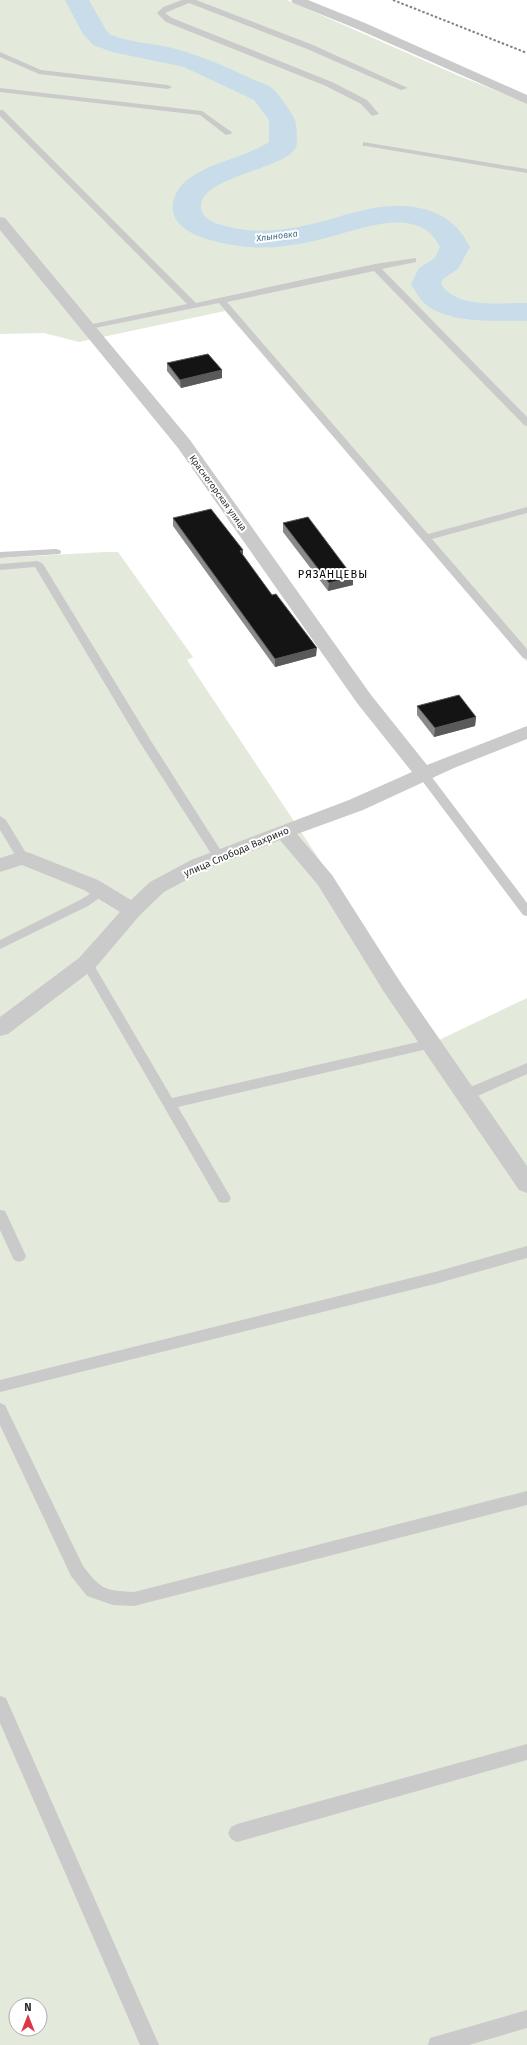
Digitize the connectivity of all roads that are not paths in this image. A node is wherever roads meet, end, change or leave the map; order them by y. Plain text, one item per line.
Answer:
1 (189, 0) edge
2 (297, 0) edge
3 (0, 54) edge
4 (168, 87) dead end
5 (404, 88) dead end
6 (0, 90) edge
7 (527, 100) edge
8 (0, 112) edge
9 (375, 114) dead end
10 (229, 133) dead end
11 (366, 144) dead end
12 (527, 171) edge
13 (0, 221) edge
14 (413, 260) dead end
15 (376, 267) junction
16 (222, 301) junction
17 (194, 306) junction
18 (88, 328) junction
19 (527, 423) edge
20 (527, 510) edge
21 (426, 538) junction
22 (56, 552) dead end
23 (0, 555) edge
24 (0, 567) edge
25 (527, 656) edge
26 (527, 732) edge
27 (424, 775) junction
28 (0, 820) edge
29 (284, 831) junction
30 (219, 857) junction
31 (23, 858) junction
32 (0, 866) edge
33 (101, 891) junction
34 (132, 910) junction
35 (527, 912) edge
36 (0, 945) edge
37 (86, 963) junction
38 (0, 1028) edge
39 (431, 1044) junction
40 (527, 1068) edge
41 (466, 1095) junction
42 (168, 1104) junction
43 (527, 1184) edge
44 (224, 1198) dead end
45 (0, 1215) edge
46 (527, 1252) edge
47 (19, 1256) dead end
48 (0, 1386) edge
49 (0, 1410) edge
50 (527, 1498) edge
51 (0, 1704) edge
52 (527, 1752) edge
53 (237, 1833) dead end
54 (527, 2019) edge
55 (150, 2045) edge
56 (437, 2045) edge

1 - 5 lane
1 - 9 lane
2 - 7 street
3 - 4 lane
6 - 10 lane
8 - 17 lane
11 - 12 lane
13 - 18 street, Красногорская улица
14 - 15 lane
15 - 16 lane
15 - 19 lane
16 - 17 lane
16 - 21 lane
17 - 18 lane
18 - 27 street, Красногорская улица
20 - 21 lane
21 - 25 lane
22 - 23 lane
24 - 30 lane
26 - 27 street, улица Слобода Вахрино
27 - 29 street, улица Слобода Вахрино
27 - 35 lane
28 - 31 lane
29 - 30 street, улица Слобода Вахрино
29 - 39 street
30 - 34 street, улица Слобода Вахрино
31 - 32 street
31 - 33 street
33 - 34 street
33 - 36 lane
34 - 37 street, улица Слобода Вахрино
37 - 38 street, улица Слобода Вахрино
37 - 42 lane
39 - 41 street
39 - 42 lane
40 - 41 lane
41 - 43 street
42 - 44 lane
45 - 47 lane
46 - 48 lane
49 - 50 lane
51 - 55 lane
52 - 53 lane
54 - 56 lane

